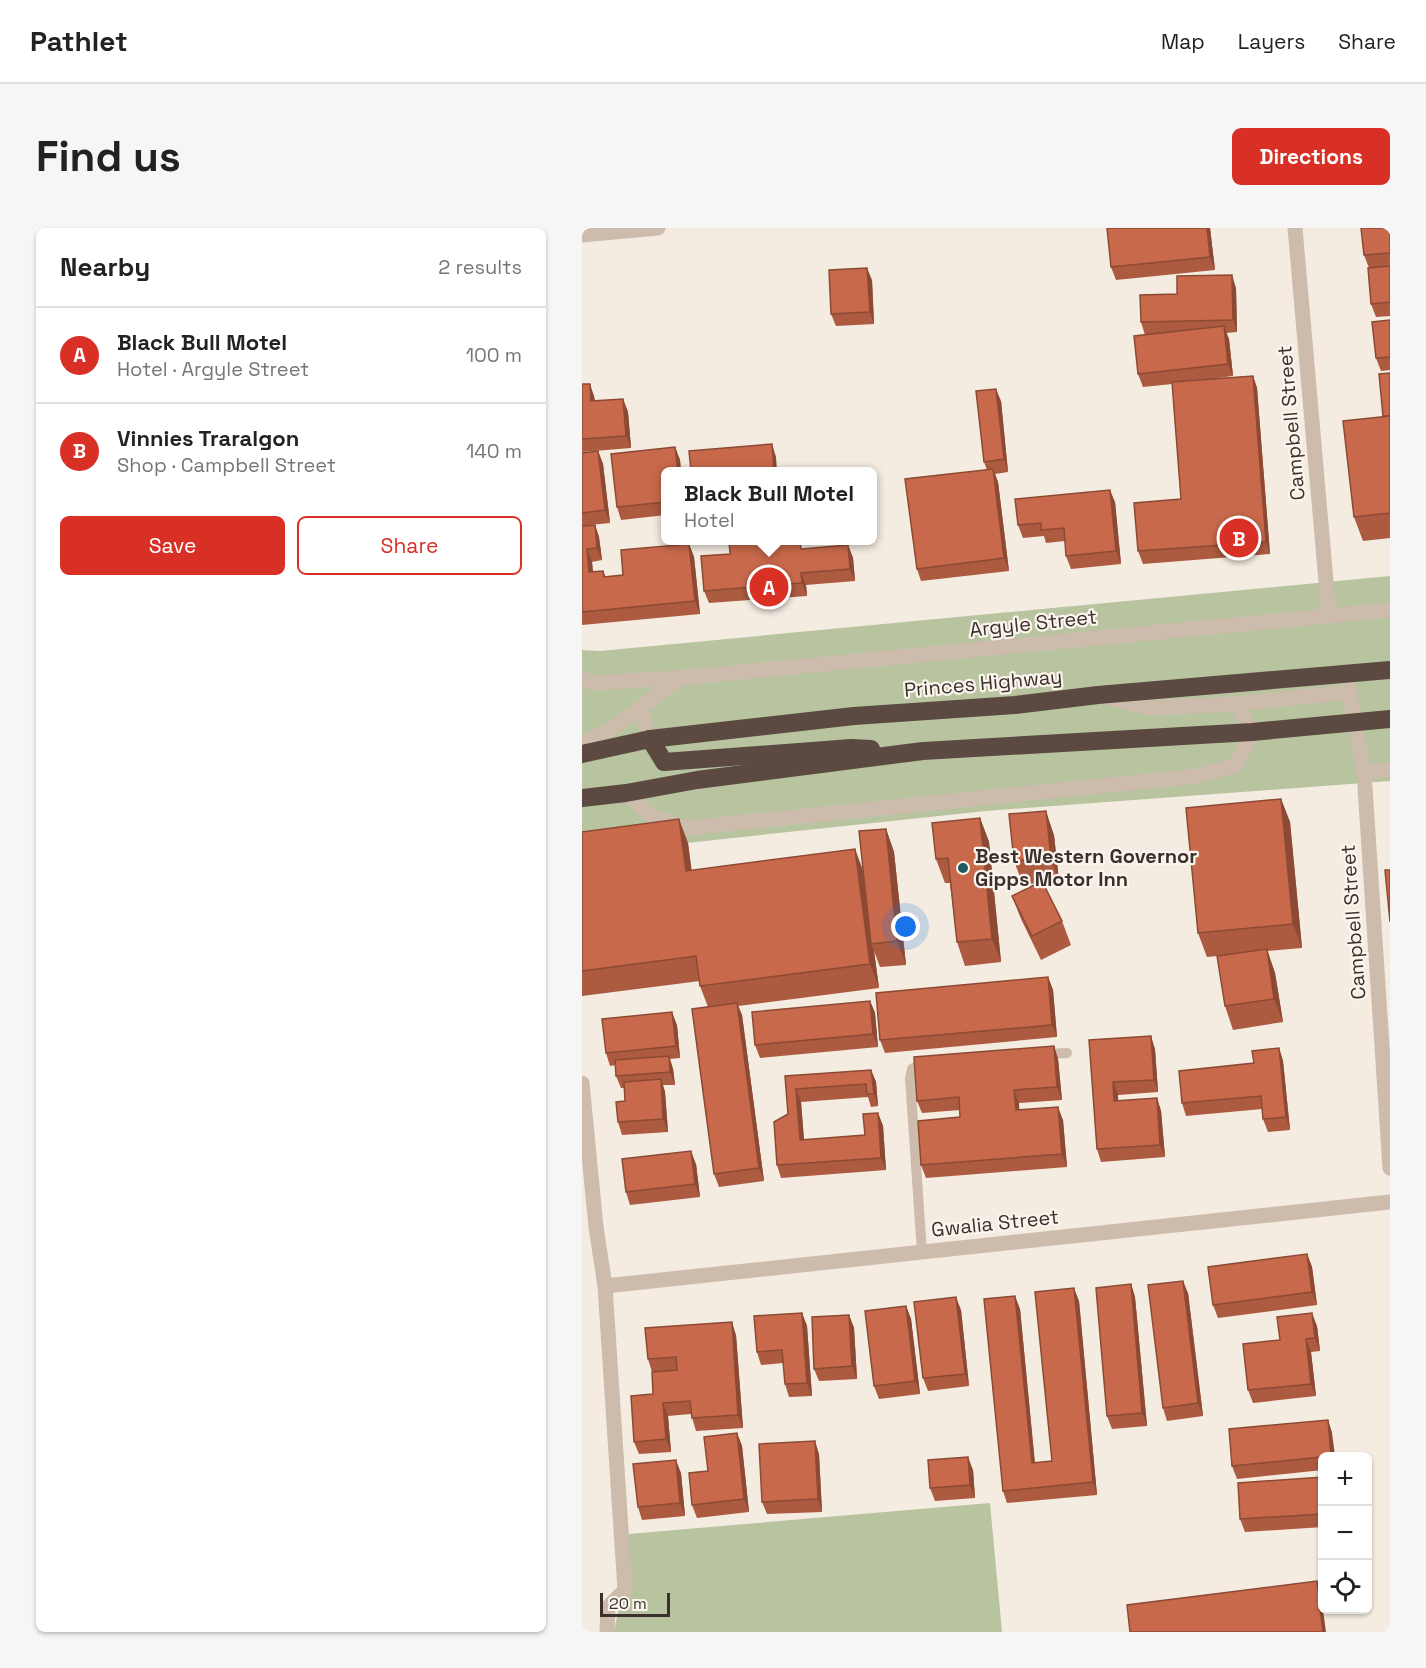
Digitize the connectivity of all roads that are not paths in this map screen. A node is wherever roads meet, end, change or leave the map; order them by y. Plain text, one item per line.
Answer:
1 (658, 228) edge
2 (1295, 228) edge
3 (582, 235) edge
4 (1390, 610) edge
5 (1329, 615) junction
6 (1390, 670) edge
7 (680, 678) junction
8 (582, 679) edge
9 (1348, 683) junction
10 (1098, 695) junction
11 (1236, 704) junction
12 (640, 709) junction
13 (1390, 719) edge
14 (1355, 722) junction
15 (1252, 732) junction
16 (650, 739) junction
17 (582, 744) edge
18 (923, 751) junction
19 (582, 753) edge
20 (1390, 770) edge
21 (1364, 772) junction
22 (626, 793) junction
23 (582, 798) edge
24 (1067, 1053) dead end
25 (1033, 1055) edge
26 (943, 1062) edge
27 (582, 1083) edge
28 (1390, 1168) edge
29 (1390, 1202) edge
30 (922, 1252) junction
31 (605, 1286) junction
32 (607, 1632) edge

1 - 3 street
2 - 5 street, Campbell Street
4 - 5 street, Argyle Street
5 - 7 street, Argyle Street
6 - 9 highway, Princes Highway
7 - 8 street, Argyle Street
7 - 12 street
9 - 10 highway, Princes Highway
9 - 11 street
9 - 14 street, Campbell Street
10 - 11 street
10 - 16 highway, Princes Highway
11 - 15 street
12 - 16 street
12 - 17 street
13 - 14 highway
14 - 15 highway
14 - 21 street, Campbell Street
15 - 18 highway
15 - 22 street
16 - 18 highway
16 - 19 highway, Princes Highway
18 - 22 highway
20 - 21 street
21 - 28 street, Campbell Street
22 - 23 highway
24 - 25 lane
26 - 30 lane
27 - 31 street
29 - 30 street, Gwalia Street
30 - 31 street, Gwalia Street
31 - 32 street

